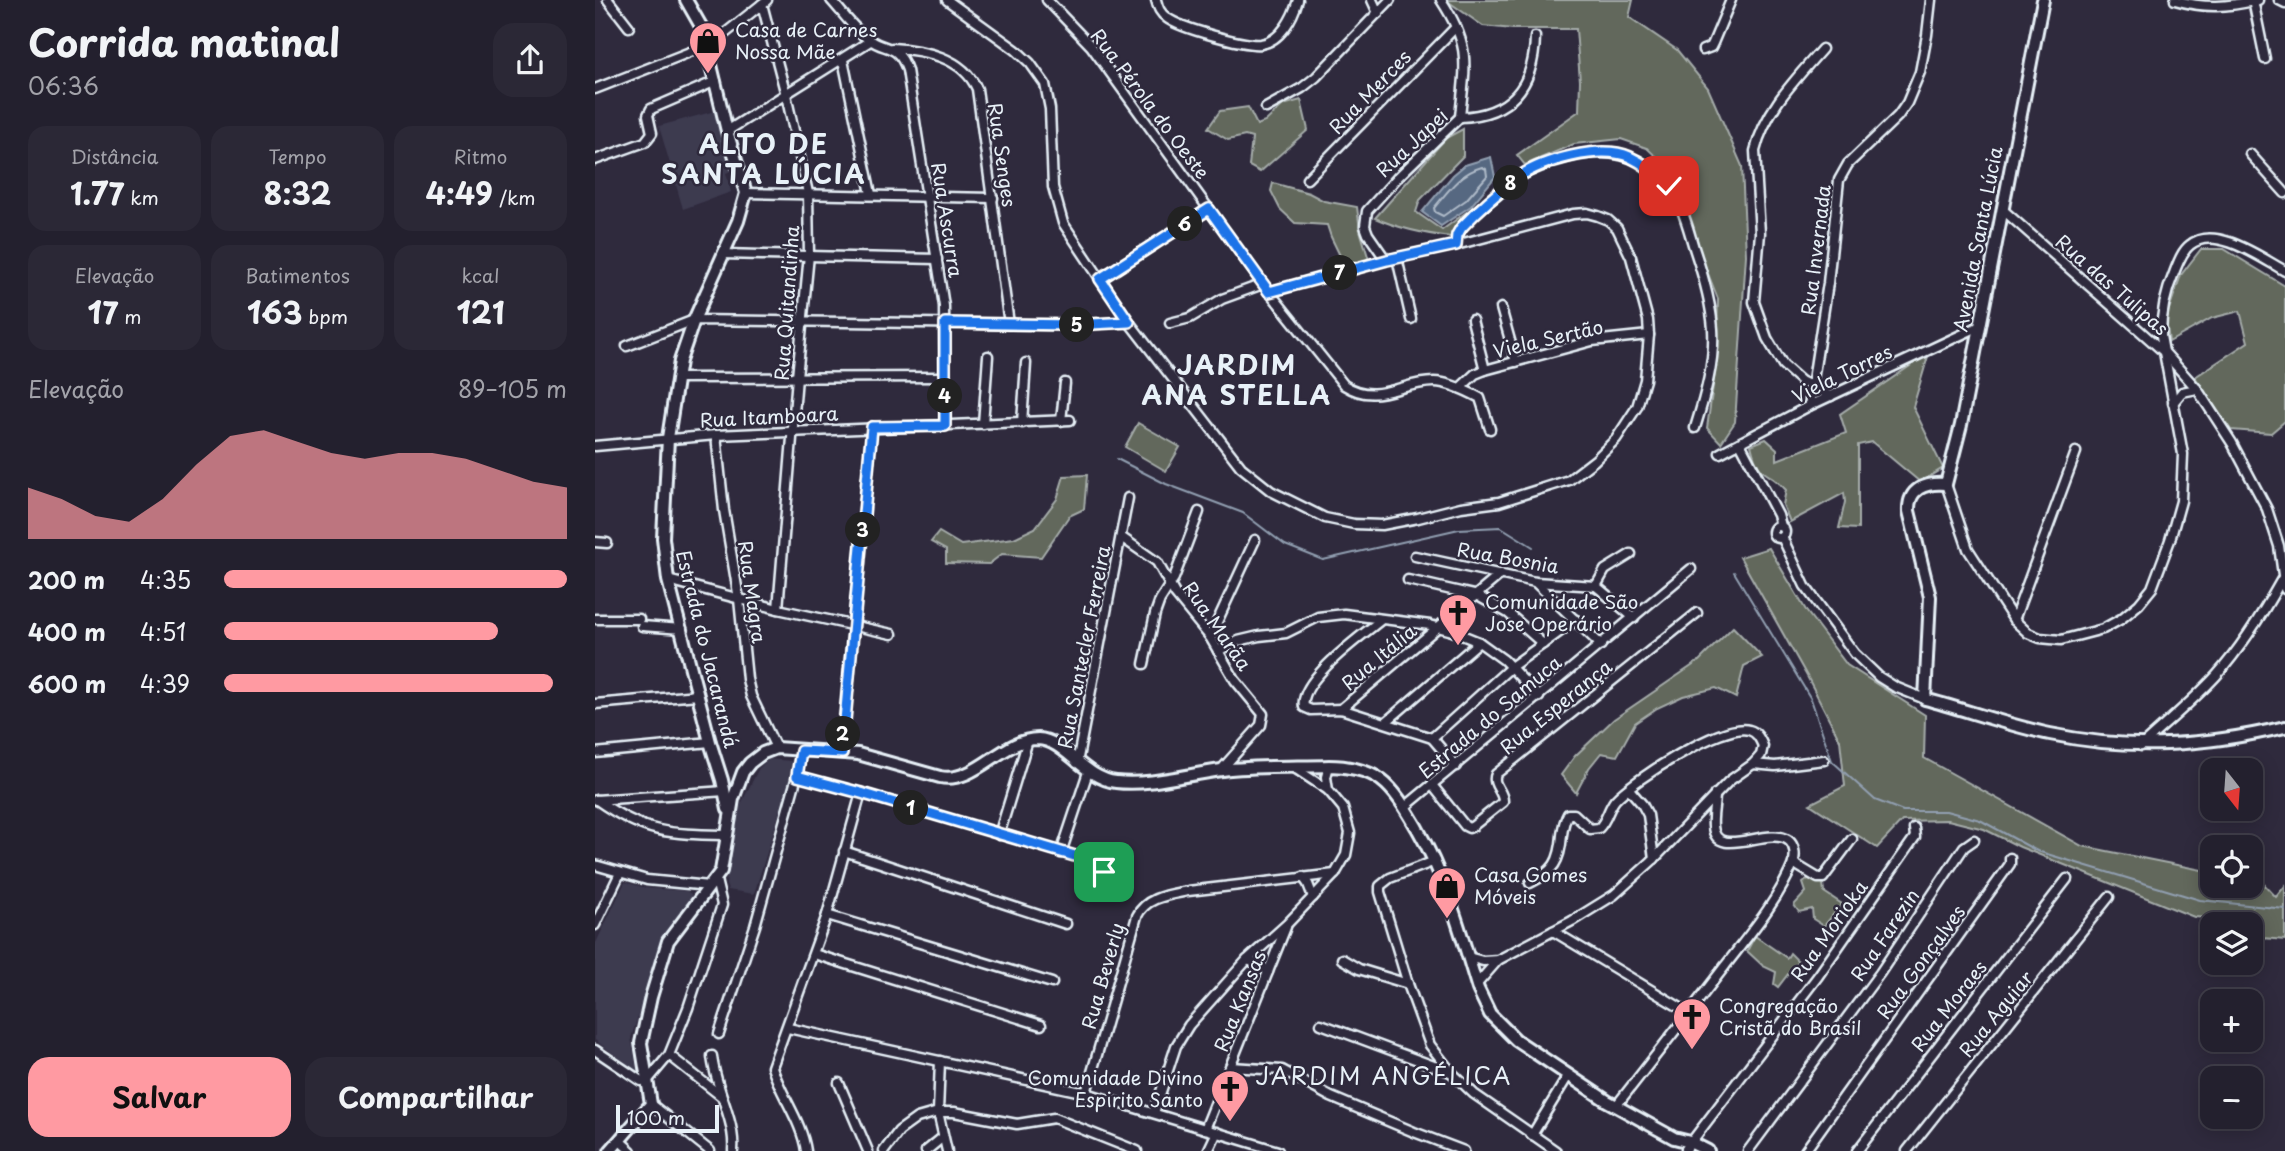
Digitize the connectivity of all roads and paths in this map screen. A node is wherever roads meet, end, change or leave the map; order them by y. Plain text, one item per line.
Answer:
1 (608, 0) edge
2 (686, 0) edge
3 (831, 0) edge
4 (947, 0) edge
5 (1047, 0) edge
6 (1156, 0) edge
7 (1298, 0) edge
8 (1372, 0) edge
9 (1390, 0) edge
10 (1441, 0) edge
11 (1731, 0) edge
12 (1931, 0) edge
13 (2043, 0) edge
14 (2175, 0) edge
15 (2255, 0) edge
16 (2279, 0) edge
17 (764, 2) edge
18 (2285, 3) edge
19 (1378, 13) junction
20 (629, 27) dead end
21 (1457, 27) junction
22 (1535, 37) dead end
23 (870, 41) junction
24 (707, 46) junction
25 (892, 48) junction
26 (1822, 49) dead end
27 (1703, 50) dead end
28 (2265, 59) dead end
29 (843, 60) junction
30 (716, 80) junction
31 (595, 89) edge
32 (786, 95) junction
33 (1266, 108) dead end
34 (1460, 117) junction
35 (727, 131) junction
36 (2250, 154) dead end
37 (595, 160) edge
38 (1307, 180) dead end
39 (746, 193) junction
40 (808, 193) junction
41 (2285, 193) edge
42 (871, 194) junction
43 (927, 196) junction
44 (993, 198) junction
45 (1209, 209) junction
46 (2002, 209) junction
47 (1456, 245) junction
48 (723, 254) junction
49 (810, 256) junction
50 (1397, 258) junction
51 (937, 259) junction
52 (1387, 260) junction
53 (2285, 271) edge
54 (1100, 279) junction
55 (1263, 284) junction
56 (1269, 292) junction
57 (1501, 308) dead end
58 (1411, 319) dead end
59 (694, 320) junction
60 (1472, 320) dead end
61 (803, 321) junction
62 (1129, 322) junction
63 (945, 323) junction
64 (1170, 323) dead end
65 (1009, 324) junction
66 (1980, 326) junction
67 (1649, 335) junction
68 (627, 346) dead end
69 (2164, 352) junction
70 (988, 356) dead end
71 (1516, 362) junction
72 (1026, 363) dead end
73 (1485, 370) junction
74 (797, 377) junction
75 (945, 377) junction
76 (677, 378) junction
77 (1065, 383) dead end
78 (1812, 386) junction
79 (1460, 388) junction
80 (2197, 390) junction
81 (1831, 396) junction
82 (2173, 403) junction
83 (1809, 406) junction
84 (1070, 420) dead end
85 (1061, 421) junction
86 (1022, 422) junction
87 (983, 424) junction
88 (945, 426) junction
89 (872, 427) junction
90 (1695, 428) dead end
91 (1490, 429) dead end
92 (793, 433) junction
93 (716, 435) junction
94 (668, 438) junction
95 (1740, 443) junction
96 (595, 446) edge
97 (2076, 452) dead end
98 (1720, 453) dead end
99 (1945, 484) junction
100 (1128, 499) dead end
101 (1199, 512) dead end
102 (1121, 537) junction
103 (1255, 541) dead end
104 (595, 542) edge
105 (607, 543) dead end
106 (1630, 554) dead end
107 (1415, 556) dead end
108 (1691, 569) dead end
109 (1501, 575) junction
110 (2282, 579) junction
111 (669, 580) junction
112 (1408, 580) dead end
113 (1535, 582) junction
114 (1169, 585) junction
115 (1596, 586) junction
116 (2285, 589) edge
117 (1478, 596) junction
118 (739, 599) junction
119 (778, 609) junction
120 (1697, 613) dead end
121 (1634, 618) junction
122 (595, 619) edge
123 (1381, 620) junction
124 (1576, 620) junction
125 (2014, 620) junction
126 (854, 627) junction
127 (1439, 627) junction
128 (682, 628) junction
129 (892, 634) dead end
130 (1210, 637) junction
131 (1479, 642) junction
132 (1543, 643) junction
133 (1601, 645) junction
134 (1218, 651) junction
135 (1144, 664) dead end
136 (1511, 667) junction
137 (698, 695) junction
138 (1539, 697) junction
139 (1925, 699) junction
140 (595, 704) edge
141 (1341, 709) junction
142 (1385, 722) junction
143 (2285, 727) edge
144 (1432, 738) junction
145 (1028, 740) junction
146 (710, 742) junction
147 (2141, 746) junction
148 (776, 748) junction
149 (801, 751) junction
150 (595, 753) edge
151 (842, 753) junction
152 (1824, 760) dead end
153 (1077, 762) junction
154 (1753, 764) junction
155 (1456, 765) junction
156 (1329, 766) junction
157 (1293, 767) junction
158 (1221, 770) junction
159 (1088, 772) junction
160 (797, 776) junction
161 (1432, 785) junction
162 (1629, 789) junction
163 (1328, 790) junction
164 (725, 791) junction
165 (861, 793) junction
166 (1715, 794) junction
167 (596, 800) edge
168 (1405, 807) junction
169 (729, 816) junction
170 (1914, 828) dead end
171 (726, 835) junction
172 (999, 835) junction
173 (1852, 839) dead end
174 (1975, 840) dead end
175 (844, 851) junction
176 (1061, 853) junction
177 (2010, 858) dead end
178 (1654, 859) junction
179 (1435, 862) junction
180 (1793, 863) junction
181 (595, 865) edge
182 (619, 873) junction
183 (1335, 874) junction
184 (1303, 877) junction
185 (2067, 879) dead end
186 (1112, 881) dead end
187 (713, 883) junction
188 (1530, 883) dead end
189 (685, 885) junction
190 (1313, 897) junction
191 (2109, 897) dead end
192 (701, 900) junction
193 (827, 915) junction
194 (1287, 924) junction
195 (595, 925) edge
196 (1066, 925) dead end
197 (1553, 931) junction
198 (814, 954) junction
199 (1468, 957) junction
200 (1342, 959) dead end
201 (1247, 960) junction
202 (1498, 960) junction
203 (1402, 964) junction
204 (1268, 972) junction
205 (1384, 978) junction
206 (1052, 983) dead end
207 (1408, 984) junction
208 (1477, 984) junction
209 (1689, 1013) junction
210 (1321, 1024) dead end
211 (1041, 1026) dead end
212 (788, 1028) junction
213 (719, 1034) dead end
214 (1430, 1045) junction
215 (595, 1050) edge
216 (671, 1056) junction
217 (712, 1056) dead end
218 (1414, 1059) junction
219 (940, 1062) junction
220 (1230, 1067) junction
221 (1451, 1072) junction
222 (1568, 1076) junction
223 (648, 1080) junction
224 (839, 1083) dead end
225 (1086, 1093) junction
226 (721, 1096) junction
227 (651, 1104) junction
228 (1616, 1106) junction
229 (938, 1112) junction
230 (1154, 1113) junction
231 (1205, 1129) junction
232 (1217, 1132) junction
233 (1532, 1135) junction
234 (943, 1137) junction
235 (619, 1142) junction
236 (1688, 1147) edge
237 (610, 1151) edge
238 (631, 1151) edge
239 (710, 1151) edge
240 (733, 1151) edge
241 (806, 1151) edge
242 (868, 1151) edge
243 (884, 1151) edge
244 (926, 1151) edge
245 (947, 1151) edge
246 (1137, 1151) edge
247 (1208, 1151) edge
248 (1278, 1151) edge
249 (1464, 1151) edge
250 (1556, 1151) edge
251 (1707, 1151) edge
252 (1748, 1151) edge
253 (1805, 1151) edge
254 (1857, 1151) edge
255 (1907, 1151) edge

1 - 20 street
2 - 24 street
3 - 23 street
4 - 54 street
5 - 45 street, Rua Pérola do Oeste
6 - 7 street
8 - 19 street
9 - 19 street
10 - 21 street
11 - 27 street
12 - 78 street, Rua Invernada
13 - 46 street, Avenida Santa Lúcia
14 - 15 street
15 - 28 street
16 - 18 street
17 - 24 street
17 - 32 street, Rua Quitandinha
19 - 33 street
21 - 34 street
21 - 38 street, Rua Merces
22 - 34 street, Rua Japei
23 - 25 street
23 - 29 street
24 - 30 street
24 - 31 street
25 - 43 street, Rua Ascurra
25 - 44 street, Rua Senges
26 - 78 street
29 - 32 street
29 - 42 street
30 - 35 street
30 - 37 street
32 - 35 street
32 - 40 street, Rua Quitandinha
34 - 52 street, Rua Japei
35 - 39 street
36 - 41 street
39 - 40 street
39 - 48 street, Estrada do Jacarandá
40 - 42 street
40 - 49 street, Rua Quitandinha
42 - 43 street
43 - 44 street
43 - 51 street, Rua Ascurra
44 - 65 street, Rua Senges
45 - 54 street
45 - 55 street, Rua Pérola do Oeste
46 - 66 street, Avenida Santa Lúcia
46 - 69 street, Rua das Tulipas
47 - 50 street
47 - 67 street
47 - 90 street
48 - 49 street
48 - 59 street, Estrada do Jacarandá
49 - 51 street
49 - 61 street, Rua Quitandinha
50 - 52 street
50 - 58 street
51 - 63 street, Rua Ascurra
52 - 56 street
53 - 69 street
54 - 62 street
55 - 56 street, Rua Pérola do Oeste
55 - 64 street
56 - 79 street, Rua Pérola do Oeste
57 - 71 street
59 - 61 street
59 - 68 street
59 - 76 street, Estrada do Jacarandá
60 - 73 street
61 - 63 street
61 - 74 street, Rua Quitandinha
62 - 65 street
62 - 67 street
63 - 65 street
63 - 75 street, Rua Ascurra
66 - 81 street, Viela Torres
66 - 99 street, Avenida Santa Lúcia
67 - 71 street, Viela Sertão
69 - 80 street, Rua das Tulipas
69 - 82 street
70 - 87 street
71 - 73 street, Viela Sertão
72 - 86 street
73 - 79 street, Viela Sertão
74 - 75 street
74 - 76 street
74 - 92 street, Rua Quitandinha
75 - 88 street, Rua Ascurra
76 - 94 street, Estrada do Jacarandá
77 - 85 street
78 - 81 street
78 - 83 street, Rua Invernada
79 - 91 street
80 - 82 street
80 - 110 street, Rua das Tulipas
81 - 83 street, Viela Torres
82 - 125 street
83 - 95 street, Viela Torres
84 - 85 street, Rua Itamboara
85 - 86 street, Rua Itamboara
86 - 87 street, Rua Itamboara
87 - 88 street, Rua Itamboara
88 - 89 street, Rua Itamboara
89 - 92 street, Rua Itamboara
89 - 126 street
92 - 93 street, Rua Itamboara
92 - 119 street, Rua Quitandinha
93 - 94 street, Rua Itamboara
93 - 118 street, Rua Magra
94 - 96 street, Rua Itamboara
94 - 111 street, Estrada do Jacarandá
95 - 98 street, Viela Torres
95 - 139 street
97 - 125 street
99 - 125 street
99 - 139 street
100 - 102 street
101 - 114 street
102 - 114 street, Rua Marãa
102 - 153 street, Rua Santecler Ferreira
103 - 130 street
104 - 105 street
106 - 115 street
107 - 109 street, Rua Bosnia
108 - 121 street, Estrada do Samuca
109 - 113 street, Rua Bosnia
109 - 117 street, Rua Itália
110 - 116 street, Rua das Tulipas
110 - 147 street
111 - 118 street
111 - 128 street, Estrada do Jacarandá
112 - 117 street
113 - 115 street, Rua Bosnia
113 - 124 street
114 - 130 street, Rua Marãa
114 - 135 street
115 - 121 street
117 - 127 street, Rua Itália
117 - 132 street
118 - 119 street
118 - 148 street, Rua Magra
119 - 126 street
120 - 161 street, Rua Esperança
121 - 133 street, Estrada do Samuca
122 - 128 street
123 - 127 street
123 - 134 street
123 - 141 street, Rua Itália
124 - 132 street
124 - 133 street
126 - 129 street
126 - 151 street
127 - 131 street
127 - 141 street, Rua Itália
128 - 137 street, Estrada do Jacarandá
130 - 134 street, Rua Marãa
131 - 136 street
131 - 142 street
132 - 136 street
133 - 138 street, Estrada do Samuca
134 - 158 street, Rua Marãa
136 - 138 street
136 - 144 street
137 - 140 street
137 - 146 street, Estrada do Jacarandá
138 - 155 street, Estrada do Samuca
139 - 147 street
141 - 142 street
142 - 144 street
143 - 147 street
144 - 155 street
145 - 151 street
145 - 153 street
145 - 172 street
146 - 150 street
146 - 164 street, Estrada do Jacarandá
148 - 149 street
148 - 169 street, Estrada do Jacarandá
149 - 151 street
149 - 160 street
152 - 154 street
153 - 159 street
154 - 162 street
154 - 166 street
155 - 161 street, Estrada do Samuca
156 - 157 street
156 - 163 street
156 - 168 street
157 - 158 street
157 - 163 street
158 - 159 street
159 - 176 street
160 - 165 street
160 - 213 street
161 - 168 street, Estrada do Samuca
162 - 178 street
162 - 188 street
163 - 183 street
164 - 167 street
164 - 169 street, Estrada do Jacarandá
165 - 172 street
165 - 175 street
166 - 178 street
166 - 180 street
167 - 171 street
168 - 179 street
169 - 171 street, Estrada do Jacarandá
170 - 236 street, Rua Morioka
171 - 187 street, Estrada do Jacarandá
172 - 176 street
173 - 180 street
174 - 252 street, Rua Farezin
175 - 193 street
175 - 196 street
176 - 186 street
177 - 253 street, Rua Gonçalves
178 - 197 street
179 - 199 street
179 - 203 street
180 - 209 street
181 - 182 street
182 - 189 street
182 - 195 street
183 - 184 street, Rua Beverly
183 - 190 street
184 - 190 street
184 - 225 street, Rua Beverly
185 - 254 street, Rua Moraes
187 - 189 street
187 - 192 street, Estrada do Jacarandá
187 - 216 street
189 - 192 street
190 - 194 street
191 - 255 street, Rua Aguiar
192 - 223 street, Estrada do Jacarandá
193 - 198 street
193 - 206 street
194 - 201 street
194 - 204 street, Rua Kansas
197 - 202 street
197 - 209 street
198 - 211 street
198 - 212 street
199 - 202 street
199 - 208 street
200 - 205 street
201 - 204 street
201 - 230 street
202 - 208 street
203 - 205 street
203 - 207 street
204 - 220 street, Rua Kansas
205 - 207 street
207 - 214 street
208 - 222 street
209 - 228 street
210 - 218 street
212 - 219 street
212 - 241 street
214 - 218 street
214 - 221 street
215 - 223 street
216 - 223 street
216 - 226 street
217 - 226 street
218 - 221 street
219 - 225 street
219 - 229 street
220 - 231 street, Rua Kansas
220 - 249 street
221 - 233 street
222 - 228 street
222 - 233 street
223 - 227 street, Estrada do Jacarandá
224 - 242 street
225 - 230 street
226 - 240 street
227 - 235 street
227 - 239 street
228 - 236 street
229 - 234 street
229 - 243 street
229 - 246 street
230 - 231 street
231 - 232 street
232 - 247 street
232 - 248 street
233 - 250 street
234 - 244 street
234 - 245 street
235 - 237 street
235 - 238 street
236 - 251 street

